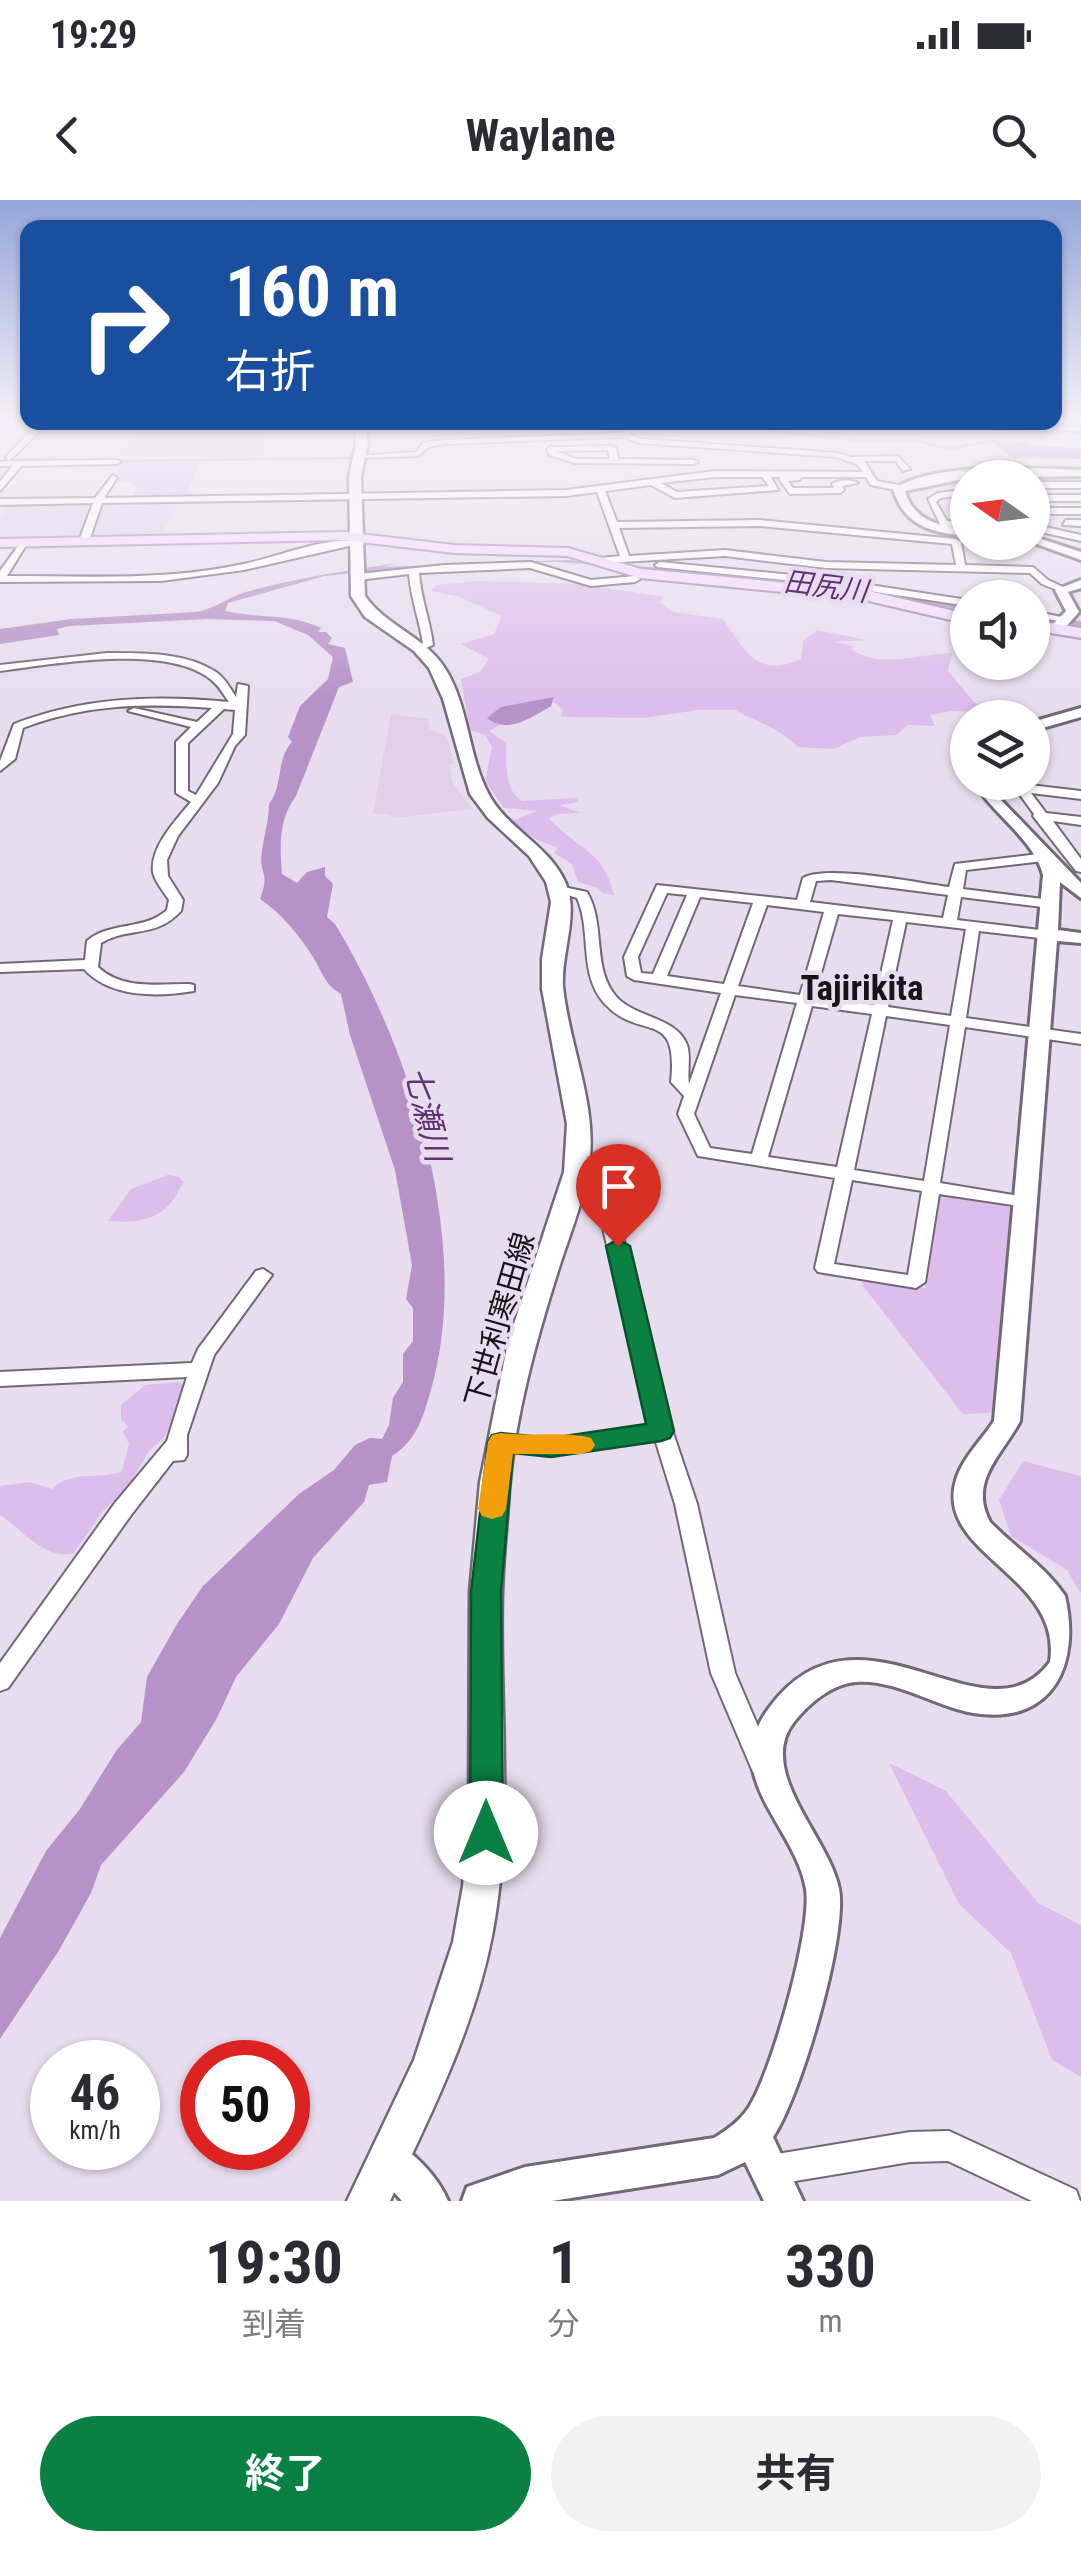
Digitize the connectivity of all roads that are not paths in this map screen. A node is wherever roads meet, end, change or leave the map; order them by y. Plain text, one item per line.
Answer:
1 (95, 513) edge
2 (356, 513) edge
3 (608, 513) edge
4 (910, 513) edge
5 (1060, 513) edge
6 (1066, 523) junction
7 (1081, 524) edge
8 (612, 525) junction
9 (1050, 530) edge
10 (950, 531) edge
11 (1054, 531) junction
12 (1081, 538) edge
13 (357, 540) junction
14 (84, 541) junction
15 (23, 542) junction
16 (0, 543) edge
17 (1050, 543) edge
18 (1081, 556) edge
19 (793, 561) junction
20 (614, 562) junction
21 (897, 567) junction
22 (961, 568) junction
23 (414, 571) junction
24 (358, 572) junction
25 (635, 578) dead end
26 (0, 579) edge
27 (792, 583) junction
28 (1081, 584) edge
29 (1062, 589) junction
30 (890, 596) junction
31 (950, 601) edge
32 (950, 614) edge
33 (1050, 619) edge
34 (1062, 623) junction
35 (1050, 624) edge
36 (1081, 632) edge
37 (419, 648) junction
38 (0, 668) edge
39 (242, 686) dead end
40 (102, 704) junction
41 (221, 705) junction
42 (240, 707) junction
43 (1081, 712) edge
44 (1050, 721) edge
45 (196, 725) junction
46 (0, 766) edge
47 (1081, 795) edge
48 (196, 800) junction
49 (994, 800) edge
50 (1039, 816) junction
51 (1081, 820) edge
52 (1081, 846) edge
53 (1054, 850) junction
54 (1081, 868) edge
55 (559, 890) junction
56 (695, 892) junction
57 (955, 892) junction
58 (1081, 893) edge
59 (761, 901) junction
60 (1051, 904) junction
61 (802, 906) junction
62 (832, 910) junction
63 (900, 918) junction
64 (949, 924) junction
65 (973, 927) junction
66 (1048, 936) junction
67 (1081, 938) edge
68 (91, 964) junction
69 (0, 968) edge
70 (658, 980) junction
71 (189, 988) dead end
72 (730, 990) junction
73 (806, 1000) junction
74 (880, 1011) junction
75 (958, 1022) junction
76 (1040, 1033) junction
77 (1081, 1039) edge
78 (693, 1094) junction
79 (759, 1160) junction
80 (576, 1172) junction
81 (844, 1174) junction
82 (931, 1187) junction
83 (1026, 1202) junction
84 (262, 1275) dead end
85 (198, 1370) junction
86 (0, 1378) edge
87 (661, 1431) junction
88 (501, 1442) junction
89 (0, 1681) edge
90 (772, 1782) junction
91 (752, 2133) junction
92 (388, 2158) junction
93 (778, 2186) edge
94 (368, 2201) edge
95 (430, 2201) edge
96 (481, 2201) edge
97 (1065, 2201) edge

1 - 14 street
2 - 13 main road
3 - 8 street
4 - 10 street
5 - 6 street
6 - 7 street
6 - 11 street
8 - 20 street
8 - 22 street
9 - 11 street
11 - 12 street
13 - 14 main road
13 - 20 main road
13 - 24 main road
13 - 26 street
14 - 15 main road
15 - 16 main road
15 - 26 street
17 - 18 street
19 - 20 street
19 - 21 street
19 - 27 street
20 - 27 main road
21 - 22 street
21 - 30 street
22 - 29 street
23 - 24 street
23 - 25 street
23 - 37 street
24 - 37 main road
27 - 30 main road
28 - 29 street
29 - 34 street
30 - 31 street
30 - 32 main road
33 - 34 street
34 - 35 main road
34 - 36 main road
37 - 55 main road
38 - 42 street
39 - 42 street
40 - 41 street
40 - 45 street
40 - 46 street
41 - 42 street
41 - 45 street
42 - 48 street
43 - 44 street
45 - 48 street
47 - 50 street
48 - 68 street
49 - 53 street
50 - 51 street
50 - 53 street
52 - 53 street
53 - 54 street
53 - 57 street
53 - 58 street
53 - 60 street
55 - 78 street
55 - 80 main road, 下世利寒田線
56 - 59 street
56 - 70 street
56 - 70 street
57 - 60 street
57 - 61 street
57 - 64 street
59 - 61 street
59 - 72 street
60 - 66 street
61 - 62 street
62 - 63 street
62 - 73 street
63 - 64 street
63 - 74 street
64 - 65 street
65 - 66 street
65 - 75 street
66 - 67 street
66 - 76 street
68 - 69 street
68 - 71 street
70 - 72 street
72 - 73 street
72 - 78 street
73 - 74 street
73 - 79 street
74 - 75 street
74 - 81 street
75 - 76 street
75 - 82 street
76 - 77 street
76 - 83 street
78 - 79 street
79 - 81 street
80 - 87 street
80 - 88 main road, 下世利寒田線
81 - 82 street
81 - 82 street
82 - 83 street
83 - 90 street
84 - 85 street
85 - 86 street
85 - 89 street
87 - 88 street
87 - 90 street
88 - 92 main road, 下世利寒田線
90 - 91 street
91 - 93 street
91 - 96 street
92 - 94 main road, 下世利寒田線
92 - 95 street
93 - 97 street

